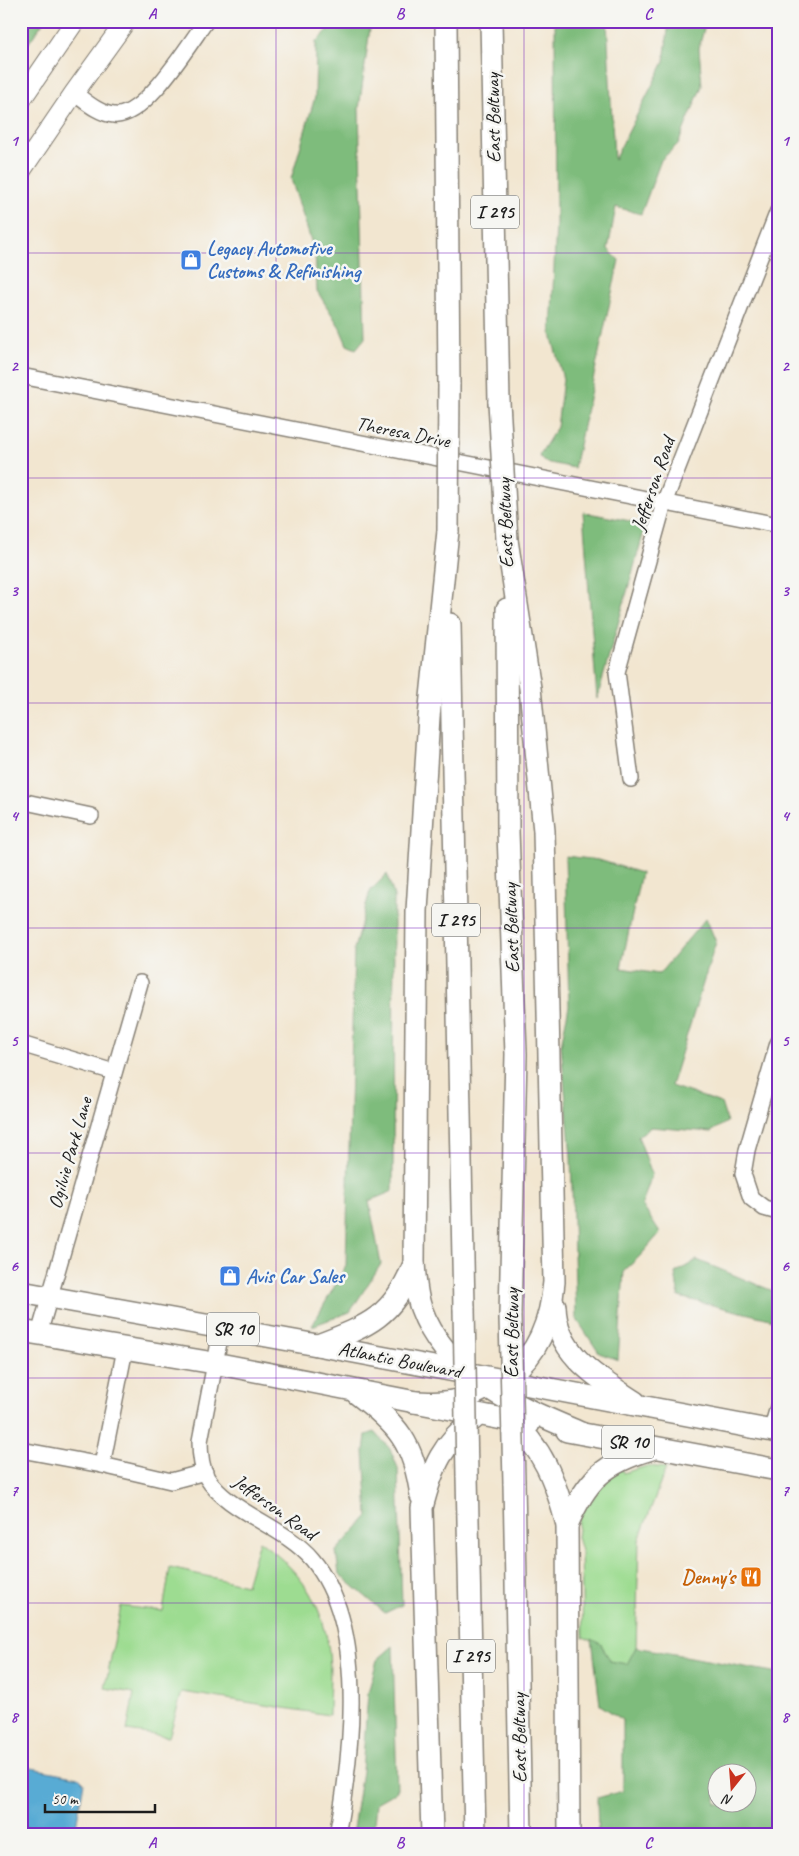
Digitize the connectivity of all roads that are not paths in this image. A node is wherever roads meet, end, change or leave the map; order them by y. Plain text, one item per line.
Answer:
1 (75, 21) edge
2 (126, 21) edge
3 (206, 21) edge
4 (446, 21) edge
5 (491, 21) edge
6 (74, 93) junction
7 (21, 100) edge
8 (21, 172) edge
9 (778, 211) edge
10 (21, 376) edge
11 (664, 504) junction
12 (778, 525) edge
13 (448, 531) junction
14 (507, 540) junction
15 (631, 779) dead end
16 (21, 801) edge
17 (91, 816) dead end
18 (140, 983) dead end
19 (778, 1043) edge
20 (21, 1044) edge
21 (114, 1072) junction
22 (778, 1212) edge
23 (414, 1263) junction
24 (554, 1282) junction
25 (21, 1292) edge
26 (49, 1297) junction
27 (222, 1327) junction
28 (30, 1333) edge
29 (317, 1345) junction
30 (125, 1348) junction
31 (214, 1363) junction
32 (418, 1364) junction
33 (468, 1373) junction
34 (349, 1389) junction
35 (489, 1396) junction
36 (641, 1407) junction
37 (778, 1407) edge
38 (511, 1420) junction
39 (775, 1432) edge
40 (581, 1433) junction
41 (656, 1448) junction
42 (21, 1450) edge
43 (102, 1464) junction
44 (778, 1470) edge
45 (205, 1472) junction
46 (422, 1508) junction
47 (567, 1525) junction
48 (337, 1835) edge
49 (432, 1835) edge
50 (475, 1835) edge
51 (522, 1835) edge
52 (569, 1835) edge

1 - 7 main road
2 - 6 main road
3 - 6 street
4 - 13 highway, I 295, bridge
5 - 14 highway, East Beltway / I 295, bridge
6 - 8 main road
9 - 11 street, Jefferson Road
10 - 11 street, Theresa Drive
11 - 12 street, Theresa Drive
11 - 15 street, Jefferson Road
13 - 23 highway
13 - 50 highway, I 295, bridge
14 - 24 highway
14 - 51 highway, East Beltway / I 295, bridge
16 - 17 street
18 - 21 street, Ogilvie Park Lane
19 - 22 street
20 - 21 street
21 - 26 street, Ogilvie Park Lane
23 - 29 highway
23 - 33 highway
24 - 35 highway
24 - 36 highway
25 - 26 highway, Atlantic Boulevard / SR 10
26 - 27 highway, Atlantic Boulevard / SR 10
26 - 28 street, Ogilvie Park Lane
27 - 29 highway, Atlantic Boulevard / SR 10
27 - 31 street, Jefferson Road
28 - 30 highway, Atlantic Boulevard / SR 10
29 - 32 highway, Atlantic Boulevard / SR 10
30 - 31 highway, Atlantic Boulevard / SR 10
30 - 43 street
31 - 34 highway, Atlantic Boulevard / SR 10
31 - 45 street, Jefferson Road
32 - 33 highway, Atlantic Boulevard / SR 10
32 - 35 highway
33 - 35 highway
34 - 35 highway, Atlantic Boulevard / SR 10
34 - 46 highway
35 - 36 highway, SR 10
35 - 38 highway, SR 10
35 - 40 highway
35 - 46 highway
36 - 39 highway, SR 10
37 - 39 street
38 - 40 highway, SR 10
38 - 47 highway
40 - 41 highway, SR 10
41 - 44 highway, SR 10
41 - 47 highway
42 - 43 street
43 - 45 street
45 - 48 street, Jefferson Road
46 - 49 highway
47 - 52 highway

